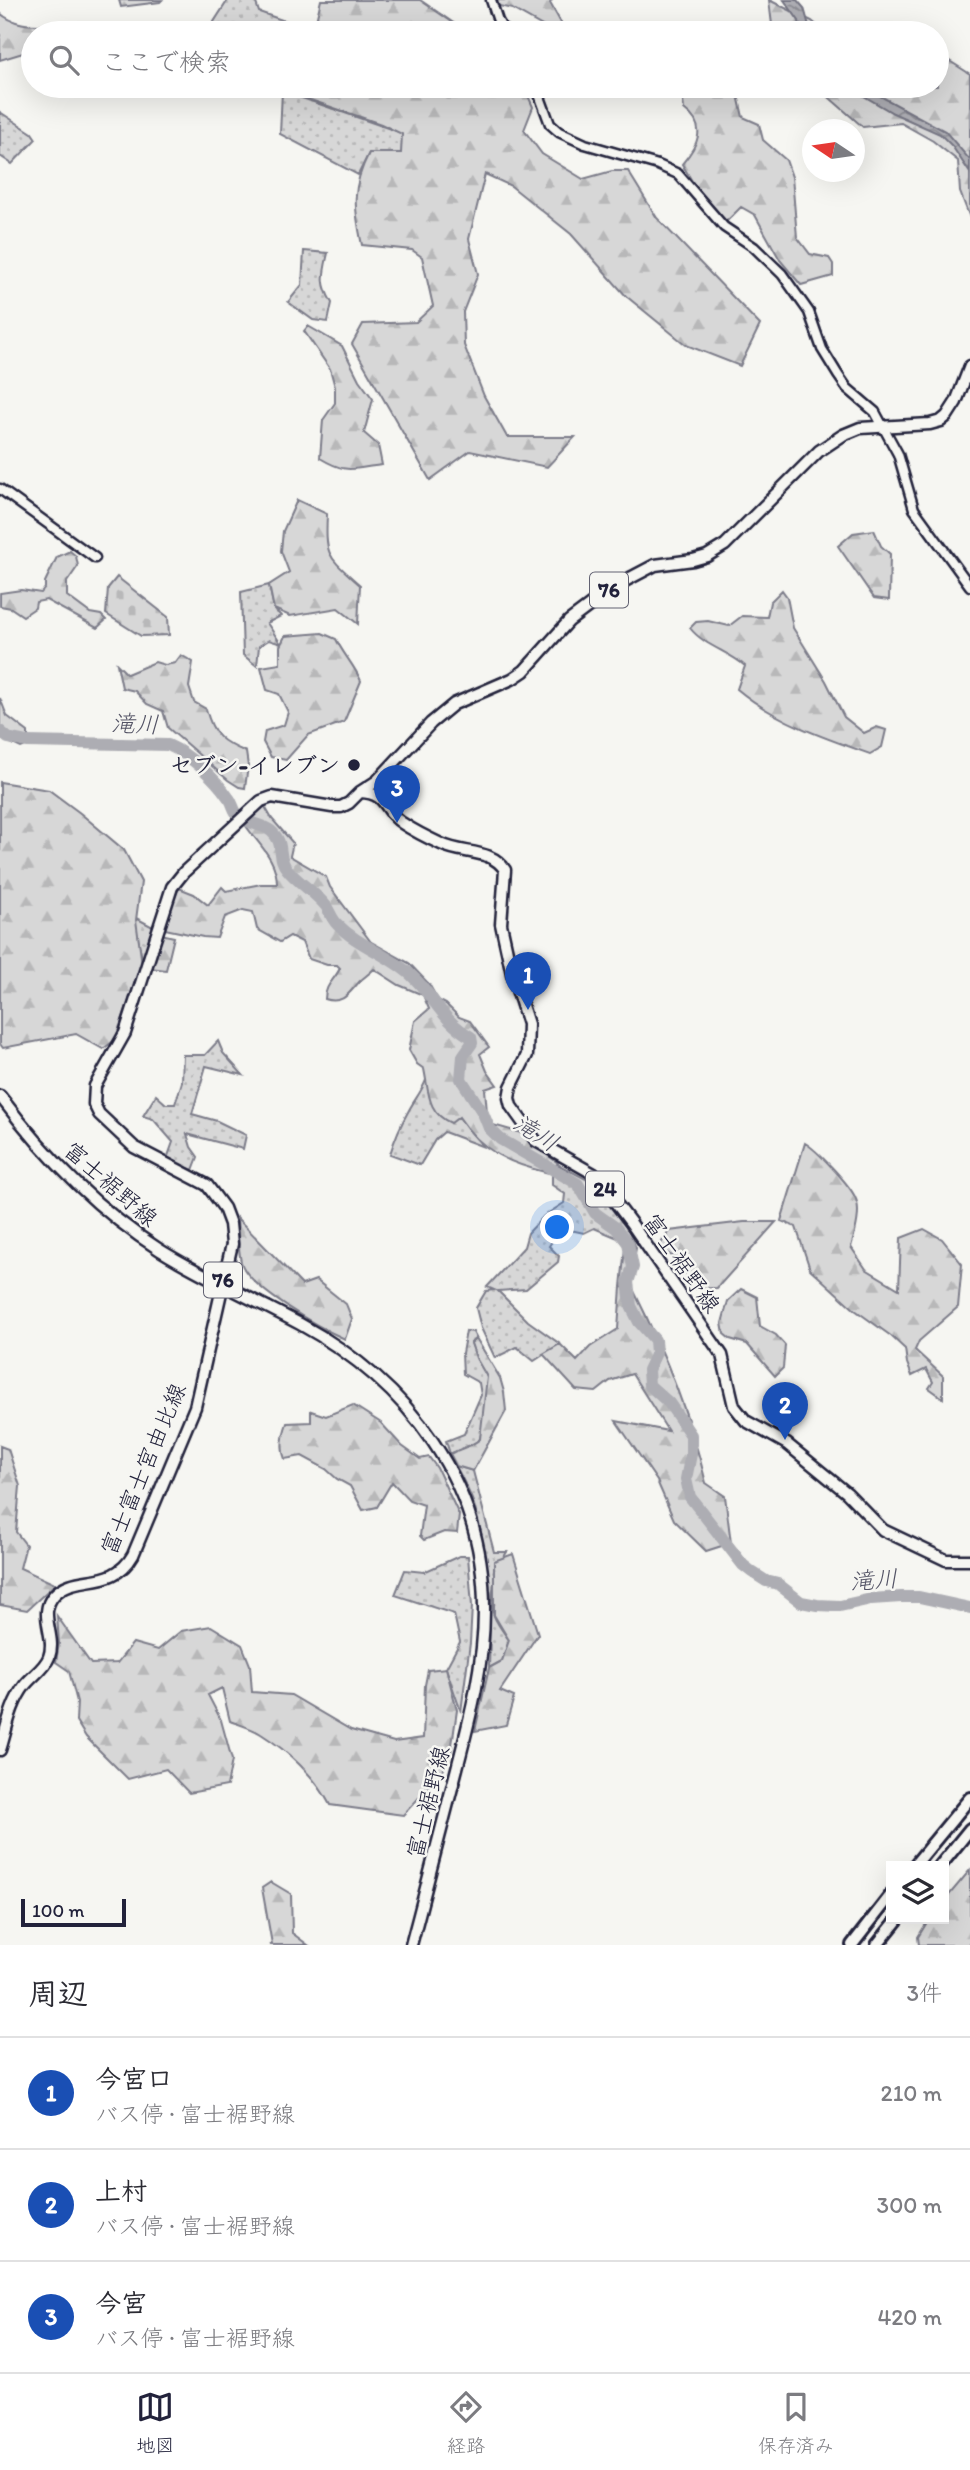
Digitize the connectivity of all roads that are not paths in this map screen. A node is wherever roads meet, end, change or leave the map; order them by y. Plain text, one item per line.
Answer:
1 (491, 0) edge
2 (498, 21) edge
3 (540, 98) edge
4 (970, 366) edge
5 (883, 425) junction
6 (0, 489) edge
7 (95, 558) dead end
8 (970, 586) edge
9 (359, 792) junction
10 (0, 1096) edge
11 (223, 1283) junction
12 (970, 1560) edge
13 (0, 1750) edge
14 (970, 1798) edge
15 (970, 1829) edge
16 (919, 1861) edge
17 (944, 1861) edge
18 (886, 1901) edge
19 (894, 1924) edge
20 (411, 1945) edge
21 (852, 1945) edge
22 (877, 1945) edge

1 - 2 street
3 - 5 street
4 - 5 main road, 富士富士宮由比線 / 76
5 - 8 street
5 - 9 main road, 富士富士宮由比線 / 76
6 - 7 street
9 - 11 main road, 富士富士宮由比線 / 76
9 - 12 main road, 富士裾野線 / 24
10 - 11 main road, 富士裾野線
11 - 13 main road, 富士富士宮由比線 / 76
11 - 20 main road, 富士裾野線
14 - 16 highway
15 - 17 highway
18 - 21 highway
19 - 22 highway

